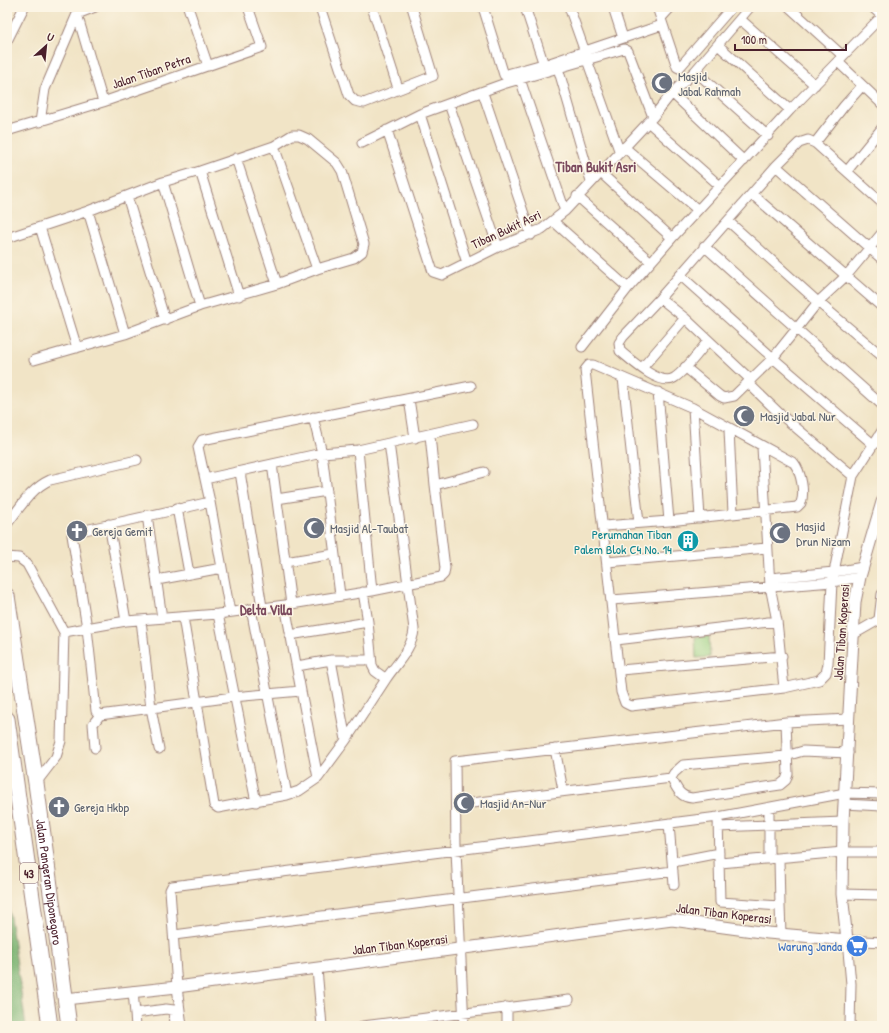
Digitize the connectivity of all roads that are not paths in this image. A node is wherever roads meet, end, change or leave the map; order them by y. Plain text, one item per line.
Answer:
1 (24, 7) edge
2 (95, 7) edge
3 (188, 7) edge
4 (248, 7) edge
5 (320, 7) edge
6 (372, 7) edge
7 (412, 7) edge
8 (483, 7) edge
9 (525, 7) edge
10 (569, 7) edge
11 (613, 7) edge
12 (657, 7) edge
13 (671, 7) edge
14 (732, 7) edge
15 (750, 7) edge
16 (789, 7) edge
17 (872, 7) edge
18 (77, 14) junction
19 (882, 16) edge
20 (740, 19) junction
21 (661, 22) junction
22 (623, 38) junction
23 (7, 41) edge
24 (718, 45) junction
25 (586, 56) junction
26 (840, 59) junction
27 (543, 64) junction
28 (208, 66) junction
29 (558, 68) junction
30 (695, 71) junction
31 (520, 79) junction
32 (815, 85) junction
33 (862, 86) junction
34 (398, 88) junction
35 (483, 93) junction
36 (672, 93) junction
37 (103, 102) junction
38 (450, 104) junction
39 (882, 104) edge
40 (790, 110) junction
41 (420, 114) junction
42 (650, 119) junction
43 (40, 122) junction
44 (882, 128) edge
45 (387, 130) junction
46 (7, 131) edge
47 (768, 136) junction
48 (362, 143) dead end
49 (815, 143) junction
50 (274, 146) junction
51 (622, 150) junction
52 (236, 158) junction
53 (744, 161) junction
54 (776, 166) junction
55 (200, 171) junction
56 (847, 171) junction
57 (601, 173) junction
58 (163, 182) junction
59 (591, 182) junction
60 (720, 186) junction
61 (752, 194) junction
62 (127, 196) junction
63 (577, 196) junction
64 (882, 203) edge
65 (698, 210) junction
66 (88, 211) junction
67 (565, 211) junction
68 (553, 221) junction
69 (728, 221) junction
70 (40, 227) junction
71 (882, 233) edge
72 (531, 234) junction
73 (7, 238) edge
74 (672, 238) junction
75 (704, 246) junction
76 (498, 247) junction
77 (869, 248) junction
78 (882, 259) edge
79 (466, 262) junction
80 (651, 262) junction
81 (317, 269) junction
82 (680, 275) junction
83 (847, 275) junction
84 (277, 284) junction
85 (628, 288) junction
86 (239, 296) junction
87 (660, 298) junction
88 (818, 302) junction
89 (200, 306) junction
90 (882, 307) edge
91 (685, 318) junction
92 (165, 320) junction
93 (797, 330) junction
94 (125, 334) junction
95 (708, 341) junction
96 (582, 347) dead end
97 (77, 348) junction
98 (882, 356) edge
99 (773, 358) junction
100 (34, 360) dead end
101 (685, 366) junction
102 (642, 368) junction
103 (623, 378) junction
104 (750, 382) junction
105 (471, 386) dead end
106 (658, 392) junction
107 (409, 398) junction
108 (882, 406) edge
109 (693, 408) junction
110 (313, 417) junction
111 (473, 424) dead end
112 (730, 430) junction
113 (882, 431) edge
114 (430, 435) junction
115 (415, 438) junction
116 (389, 443) junction
117 (874, 445) junction
118 (762, 447) junction
119 (358, 450) junction
120 (322, 453) junction
121 (137, 460) dead end
122 (272, 464) junction
123 (240, 472) junction
124 (484, 472) dead end
125 (853, 476) junction
126 (205, 479) junction
127 (435, 485) junction
128 (327, 491) junction
129 (277, 499) junction
130 (210, 502) junction
131 (882, 502) edge
132 (177, 508) junction
133 (766, 510) junction
134 (733, 513) junction
135 (146, 515) junction
136 (700, 518) junction
137 (669, 521) junction
138 (7, 524) edge
139 (109, 524) junction
140 (640, 524) junction
141 (604, 526) junction
142 (767, 548) junction
143 (334, 554) junction
144 (7, 557) edge
145 (285, 562) junction
146 (607, 562) junction
147 (222, 568) junction
148 (834, 572) junction
149 (861, 572) junction
150 (189, 574) junction
151 (157, 580) junction
152 (770, 582) junction
153 (832, 582) junction
154 (409, 583) junction
155 (368, 592) junction
156 (882, 594) edge
157 (340, 595) junction
158 (7, 596) edge
159 (612, 600) junction
160 (288, 604) junction
161 (262, 607) junction
162 (251, 609) junction
163 (230, 612) junction
164 (218, 614) junction
165 (183, 617) junction
166 (162, 618) junction
167 (880, 618) edge
168 (141, 620) junction
169 (126, 621) junction
170 (777, 621) junction
171 (368, 622) junction
172 (88, 628) junction
173 (64, 632) junction
174 (854, 634) junction
175 (290, 635) junction
176 (616, 640) junction
177 (782, 656) junction
178 (332, 660) junction
179 (371, 660) junction
180 (297, 666) junction
181 (620, 670) junction
182 (386, 679) junction
183 (784, 688) junction
184 (301, 691) junction
185 (266, 693) junction
186 (234, 697) junction
187 (196, 702) junction
188 (151, 708) junction
189 (25, 714) junction
190 (100, 715) junction
191 (7, 719) edge
192 (849, 719) junction
193 (786, 722) junction
194 (346, 740) junction
195 (95, 748) dead end
196 (159, 749) dead end
197 (555, 749) junction
198 (848, 752) junction
199 (786, 756) junction
200 (318, 778) junction
201 (671, 778) junction
202 (36, 783) junction
203 (563, 790) junction
204 (882, 794) edge
205 (287, 795) junction
206 (845, 798) junction
207 (256, 802) junction
208 (456, 805) junction
209 (882, 806) edge
210 (769, 809) junction
211 (718, 817) junction
212 (843, 822) junction
213 (669, 824) junction
214 (770, 824) junction
215 (718, 827) junction
216 (456, 850) junction
217 (843, 852) junction
218 (882, 852) edge
219 (719, 853) junction
220 (769, 859) junction
221 (779, 859) junction
222 (720, 863) junction
223 (673, 866) junction
224 (674, 885) dead end
225 (842, 894) junction
226 (882, 895) edge
227 (459, 897) junction
228 (780, 906) junction
229 (174, 934) junction
230 (781, 934) junction
231 (847, 940) junction
232 (882, 942) edge
233 (461, 950) junction
234 (317, 969) junction
235 (177, 987) junction
236 (133, 991) junction
237 (65, 999) junction
238 (569, 1000) dead end
239 (507, 1007) junction
240 (135, 1013) junction
241 (463, 1013) junction
242 (50, 1026) edge
243 (69, 1026) edge
244 (136, 1026) edge
245 (175, 1026) edge
246 (182, 1026) edge
247 (322, 1026) edge
248 (363, 1026) edge
249 (464, 1026) edge
250 (507, 1026) edge
251 (850, 1026) edge

1 - 23 street
2 - 18 street
3 - 28 street, Jalan Tiban Petra
4 - 28 street, Jalan Tiban Petra
5 - 34 street
6 - 34 street
7 - 34 street
8 - 27 street
9 - 27 street
10 - 25 street
11 - 22 street
12 - 21 street
13 - 21 street
14 - 21 street
15 - 20 street, Tiban Bukit Asri
16 - 26 street
17 - 19 street
18 - 37 street, Jalan Tiban Petra
18 - 43 street
19 - 26 street
20 - 24 street, Tiban Bukit Asri
20 - 32 street
21 - 22 street
22 - 25 street
24 - 30 street, Tiban Bukit Asri
24 - 40 street
25 - 27 street
25 - 29 street
25 - 42 street
25 - 51 street
26 - 32 street
26 - 33 street
28 - 37 street, Jalan Tiban Petra
29 - 31 street
29 - 59 street
30 - 36 street, Tiban Bukit Asri
30 - 47 street
31 - 35 street
31 - 67 street
32 - 40 street
33 - 39 street
33 - 49 street
35 - 38 street
35 - 72 street
36 - 42 street, Tiban Bukit Asri
36 - 53 street
37 - 43 street, Jalan Tiban Petra
38 - 41 street
38 - 76 street
40 - 47 street
41 - 45 street
41 - 79 street
42 - 51 street, Tiban Bukit Asri
42 - 60 street
43 - 46 street, Jalan Tiban Petra
44 - 56 street
45 - 48 street
45 - 79 street, Tiban Bukit Asri
47 - 53 street
49 - 54 street
49 - 56 street
50 - 52 street
50 - 81 street
50 - 81 street
51 - 57 street, Tiban Bukit Asri
51 - 65 street
52 - 55 street
52 - 84 street
53 - 60 street
54 - 61 street
54 - 77 street
55 - 58 street
55 - 86 street
56 - 64 street
57 - 59 street, Tiban Bukit Asri
57 - 74 street
58 - 62 street
58 - 89 street
59 - 63 street, Tiban Bukit Asri
60 - 65 street
61 - 69 street
61 - 83 street
62 - 66 street
62 - 92 street
63 - 67 street, Tiban Bukit Asri
63 - 80 street
65 - 74 street
66 - 70 street
66 - 94 street
67 - 68 street, Tiban Bukit Asri
68 - 72 street, Tiban Bukit Asri
68 - 85 street
69 - 75 street
69 - 88 street
70 - 73 street
70 - 97 street
71 - 77 street
72 - 76 street, Tiban Bukit Asri
74 - 80 street
75 - 82 street
75 - 93 street
76 - 79 street, Tiban Bukit Asri
77 - 78 street
77 - 83 street
80 - 85 street
81 - 84 street
82 - 87 street
82 - 99 street
83 - 88 street
83 - 90 street
84 - 86 street
85 - 96 street
86 - 89 street
87 - 91 street
87 - 102 street
88 - 93 street
88 - 98 street
89 - 92 street
91 - 95 street
91 - 102 street
92 - 94 street
93 - 99 street
93 - 108 street
94 - 97 street
95 - 101 street
95 - 104 street
97 - 100 street
99 - 104 street
99 - 117 street
101 - 102 street
101 - 104 street
103 - 106 street
103 - 140 street
103 - 141 street
104 - 125 street
105 - 107 street
106 - 109 street
106 - 137 street
107 - 110 street
107 - 115 street
109 - 112 street
109 - 136 street
110 - 120 street
110 - 126 street
111 - 114 street
112 - 118 street
112 - 134 street
113 - 117 street
114 - 115 street
114 - 127 street
115 - 116 street
116 - 119 street
116 - 154 street
117 - 125 street
118 - 133 street
118 - 133 street
119 - 120 street
119 - 155 street
120 - 122 street
120 - 128 street
121 - 138 street
122 - 123 street
122 - 129 street
123 - 126 street
123 - 161 street
124 - 127 street
125 - 148 street
126 - 130 street
127 - 154 street
128 - 129 street
128 - 143 street
129 - 145 street
130 - 132 street
130 - 147 street
131 - 149 street, Jalan Tiban Koperasi
132 - 135 street
132 - 150 street
133 - 134 street
133 - 142 street
134 - 136 street
135 - 139 street
135 - 151 street
136 - 137 street
137 - 140 street
139 - 169 street
139 - 172 street
140 - 141 street
141 - 146 street
142 - 146 street
142 - 152 street
143 - 145 street
143 - 157 street
144 - 173 street
145 - 160 street
146 - 159 street
147 - 150 street
147 - 163 street
148 - 149 street
148 - 152 street
148 - 153 street
149 - 153 street
149 - 174 street, Jalan Tiban Koperasi
150 - 151 street
151 - 166 street
152 - 153 street
152 - 159 street
152 - 170 street
153 - 183 street
154 - 155 street
154 - 182 street
155 - 157 street
155 - 171 street
156 - 167 street
157 - 160 street
158 - 189 highway, Jalan Pangeran Diponegoro / 43
159 - 176 street
160 - 161 street
160 - 175 street
161 - 162 street
162 - 163 street
162 - 185 street
163 - 164 street
164 - 165 street
164 - 186 street
165 - 166 street
165 - 187 street
166 - 168 street
167 - 174 street
168 - 169 street
168 - 188 street
169 - 172 street
170 - 176 street
170 - 177 street
171 - 175 street
171 - 179 street
172 - 173 street
172 - 190 street
173 - 202 street
174 - 192 street, Jalan Tiban Koperasi
175 - 180 street
176 - 181 street
177 - 181 street
177 - 183 street
178 - 179 street
178 - 180 street
178 - 194 street
179 - 182 street
180 - 184 street
181 - 183 street
182 - 194 street
184 - 185 street
184 - 200 street
185 - 186 street
185 - 205 street
186 - 187 street
186 - 207 street
187 - 188 street
187 - 207 street
188 - 190 street
188 - 196 street
189 - 191 highway
189 - 202 highway, Jalan Pangeran Diponegoro / 43
190 - 195 street
191 - 242 highway, Jalan Pangeran Diponegoro / 43
192 - 193 street
192 - 198 street, Jalan Tiban Koperasi
193 - 197 street
193 - 199 street
194 - 200 street
197 - 203 street
197 - 208 street
198 - 199 street
198 - 206 street, Jalan Tiban Koperasi
199 - 201 street
199 - 201 street
200 - 205 street
201 - 203 street
202 - 237 highway, Jalan Pangeran Diponegoro / 43
203 - 208 street
204 - 206 street
205 - 207 street
206 - 209 street
206 - 210 street
206 - 212 street, Jalan Tiban Koperasi
208 - 216 street
210 - 211 street
210 - 214 street
211 - 213 street
211 - 215 street
212 - 214 street
212 - 217 street, Jalan Tiban Koperasi
213 - 216 street
213 - 223 street
214 - 215 street
214 - 220 street
215 - 219 street
216 - 227 street
216 - 229 street
217 - 218 street
217 - 221 street
217 - 225 street, Jalan Tiban Koperasi
219 - 222 street
219 - 223 street
220 - 221 street
220 - 222 street
221 - 228 street
222 - 228 street
223 - 224 street
223 - 227 street
225 - 226 street
225 - 231 street, Jalan Tiban Koperasi
227 - 229 street
227 - 233 street
228 - 230 street
229 - 235 street
230 - 231 street, Jalan Tiban Koperasi
230 - 233 street, Jalan Tiban Koperasi
231 - 232 street
231 - 251 street
233 - 234 street, Jalan Tiban Koperasi
233 - 241 street
234 - 235 street, Jalan Tiban Koperasi
234 - 247 street
235 - 236 street, Jalan Tiban Koperasi
235 - 246 street
236 - 237 street, Jalan Tiban Koperasi
236 - 240 street
237 - 243 highway, Jalan Pangeran Diponegoro / 43
238 - 239 street
239 - 241 street
239 - 250 street
240 - 244 street
240 - 245 street
241 - 248 street
241 - 249 street

